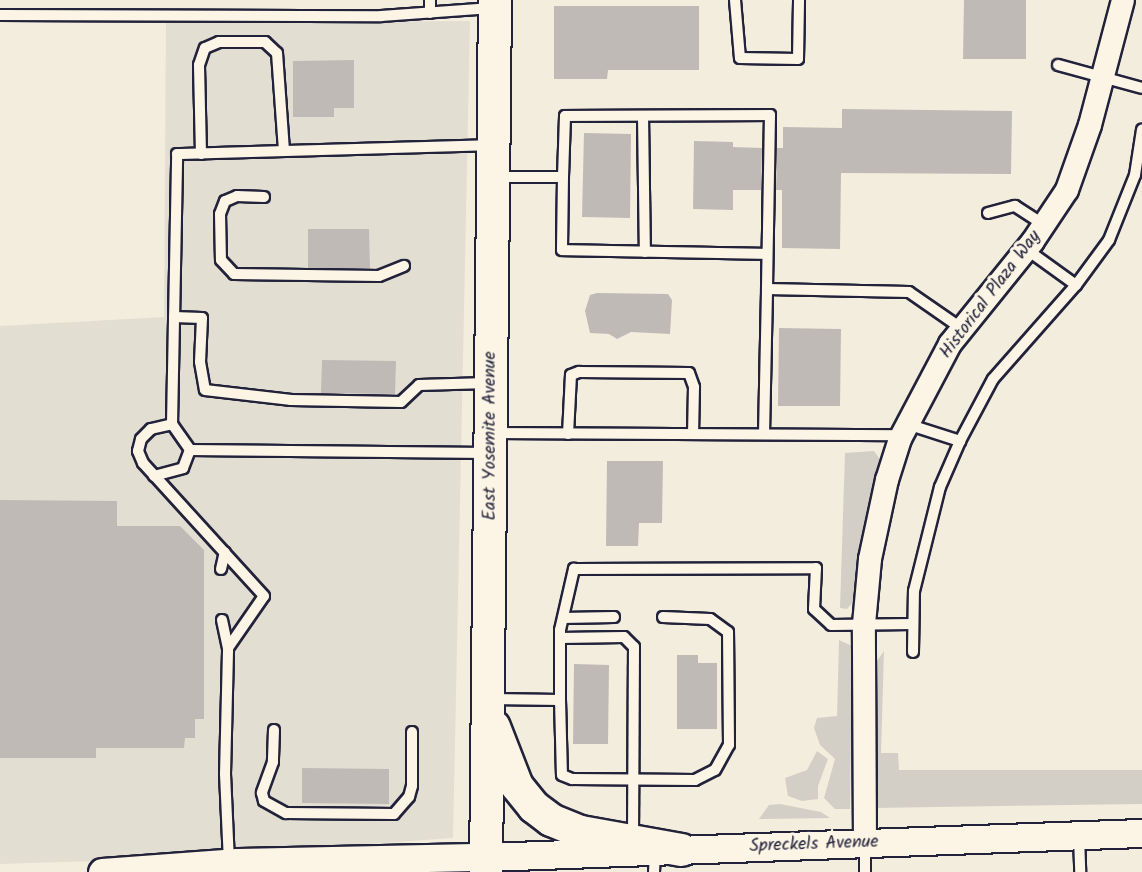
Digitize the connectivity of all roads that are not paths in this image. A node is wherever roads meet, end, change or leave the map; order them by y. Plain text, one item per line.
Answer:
1 (430, 0) edge
2 (735, 0) edge
3 (799, 0) edge
4 (1122, 0) edge
5 (495, 4) edge
6 (430, 13) junction
7 (0, 15) edge
8 (1058, 64) dead end
9 (1100, 77) junction
10 (1142, 88) edge
11 (644, 116) junction
12 (1142, 130) edge
13 (494, 145) junction
14 (284, 151) junction
15 (201, 154) junction
16 (494, 177) junction
17 (564, 177) junction
18 (264, 196) dead end
19 (988, 213) dead end
20 (1044, 225) junction
21 (1026, 249) junction
22 (645, 252) junction
23 (767, 254) junction
24 (404, 266) dead end
25 (1076, 285) junction
26 (766, 289) junction
27 (174, 317) junction
28 (961, 328) junction
29 (492, 383) junction
30 (172, 424) junction
31 (905, 429) junction
32 (568, 434) junction
33 (693, 434) junction
34 (764, 434) junction
35 (960, 441) junction
36 (491, 443) junction
37 (190, 450) junction
38 (154, 476) junction
39 (225, 552) junction
40 (221, 568) dead end
41 (614, 617) dead end
42 (663, 617) dead end
43 (563, 618) junction
44 (222, 620) dead end
45 (864, 624) junction
46 (914, 624) junction
47 (560, 638) junction
48 (228, 648) junction
49 (913, 652) dead end
50 (560, 700) junction
51 (488, 705) junction
52 (274, 730) dead end
53 (412, 732) dead end
54 (632, 778) junction
55 (1142, 833) edge
56 (1079, 835) junction
57 (865, 843) junction
58 (656, 853) edge
59 (229, 862) junction
60 (486, 865) edge
61 (190, 869) edge
62 (102, 872) edge
63 (865, 872) edge
64 (1080, 872) edge

1 - 6 lane
2 - 3 lane
4 - 9 street, Historical Plaza Way
5 - 6 lane
5 - 13 main road, East Yosemite Avenue
6 - 7 lane
8 - 9 lane
9 - 10 lane
9 - 20 street, Historical Plaza Way
11 - 17 lane
11 - 22 lane
11 - 23 lane
12 - 25 lane
13 - 14 lane
13 - 16 main road, East Yosemite Avenue
14 - 15 lane
14 - 15 lane
15 - 27 lane
16 - 17 lane
16 - 29 main road, East Yosemite Avenue
17 - 22 lane
18 - 24 lane
19 - 20 lane
20 - 21 street, Historical Plaza Way
21 - 25 lane
21 - 28 street, Historical Plaza Way
22 - 23 lane
23 - 26 lane
25 - 35 lane
26 - 28 lane
26 - 34 lane
27 - 29 lane
27 - 30 lane
28 - 31 street, Historical Plaza Way
29 - 36 main road, East Yosemite Avenue
30 - 37 lane
30 - 38 lane
31 - 34 lane
31 - 35 lane
31 - 45 street, Historical Plaza Way
32 - 33 lane
32 - 33 lane
32 - 36 lane
33 - 34 lane
35 - 46 lane
36 - 37 lane
36 - 51 main road, East Yosemite Avenue
37 - 38 lane
38 - 39 lane
39 - 40 lane
39 - 48 lane
41 - 43 lane
42 - 54 lane
43 - 45 lane
43 - 47 lane
44 - 48 lane
45 - 46 lane
45 - 57 street, Historical Plaza Way
46 - 49 lane
47 - 50 lane
47 - 54 lane
48 - 59 lane
50 - 51 lane
50 - 54 lane
51 - 58 main road
51 - 60 main road, East Yosemite Avenue
52 - 53 lane
54 - 58 lane
55 - 56 street, Spreckels Avenue
56 - 57 street, Spreckels Avenue
56 - 64 lane
57 - 58 street, Spreckels Avenue
57 - 63 lane
58 - 60 street, Spreckels Avenue
59 - 60 street, Spreckels Avenue
59 - 61 street, Spreckels Avenue
61 - 62 street, Spreckels Avenue

